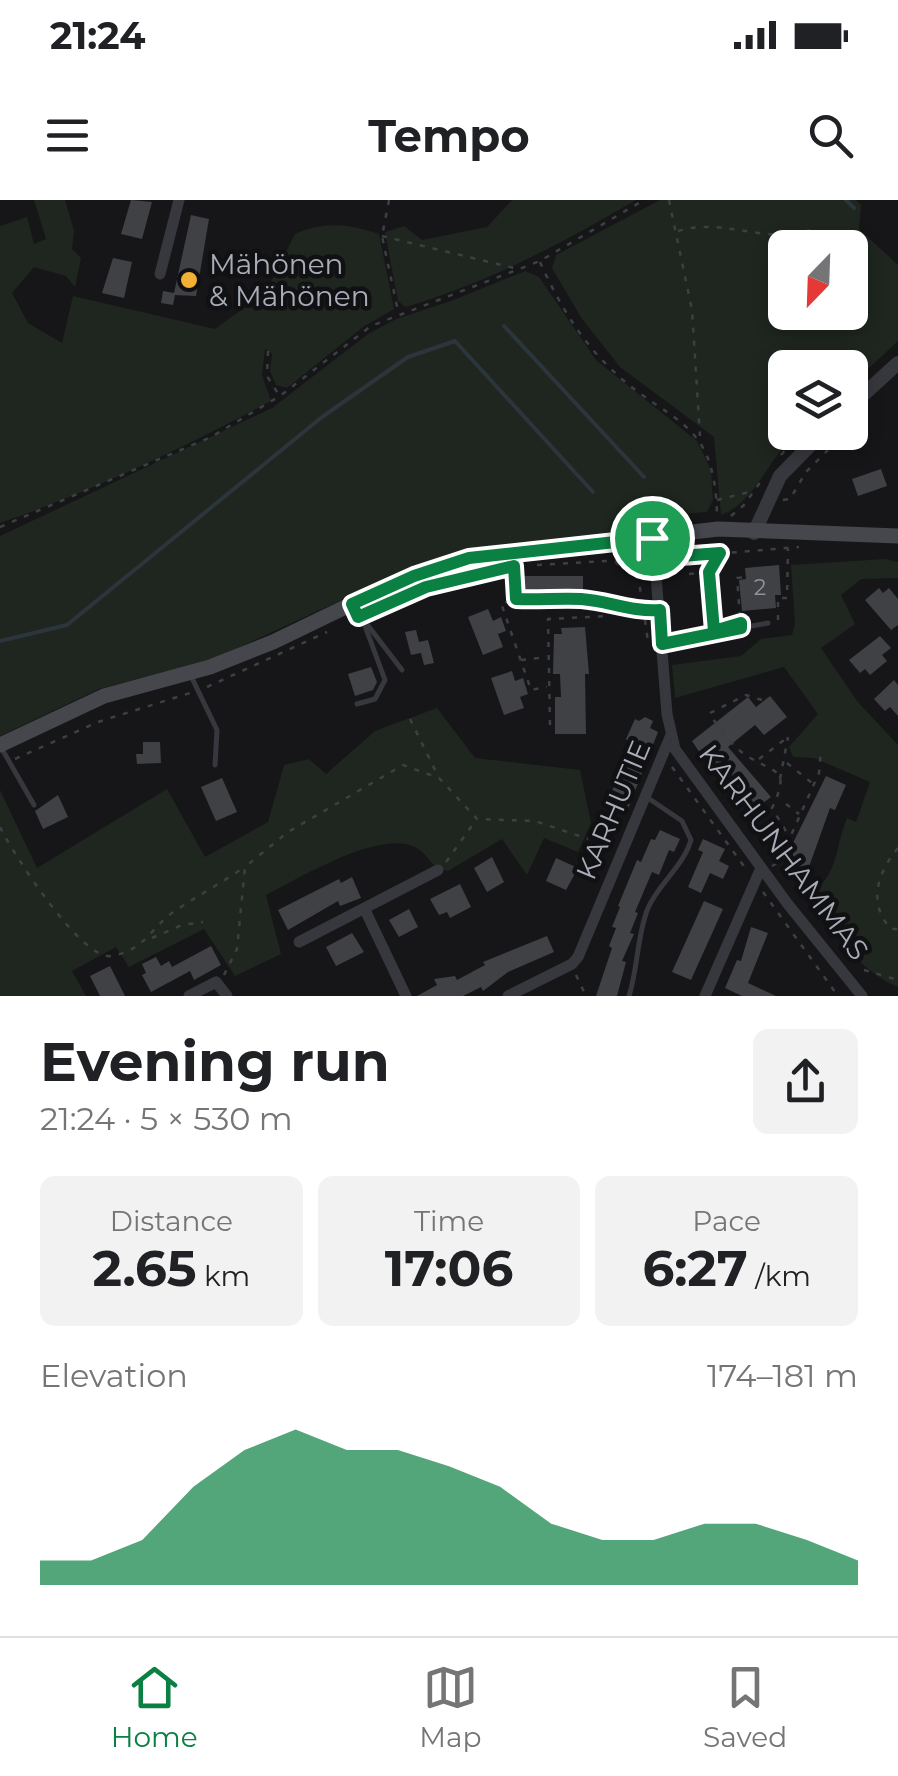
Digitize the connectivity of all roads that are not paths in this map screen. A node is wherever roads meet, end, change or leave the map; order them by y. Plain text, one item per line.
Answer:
1 (179, 200) edge
2 (160, 274) dead end
3 (898, 363) edge
4 (868, 390) edge
5 (805, 450) edge
6 (754, 533) junction
7 (898, 536) edge
8 (652, 538) junction
9 (530, 599) road end
10 (355, 610) junction
11 (660, 610) junction
12 (768, 623) road end
13 (365, 626) junction
14 (662, 644) junction
15 (402, 670) dead end
16 (190, 674) junction
17 (356, 704) dead end
18 (672, 736) junction
19 (0, 746) edge
20 (214, 764) dead end
21 (646, 796) junction
22 (34, 805) dead end
23 (761, 868) junction
24 (438, 870) road end
25 (365, 910) junction
26 (298, 942) dead end
27 (189, 996) edge
28 (227, 996) edge
29 (406, 996) edge
30 (508, 996) edge
31 (629, 996) edge
32 (706, 996) edge
33 (862, 996) edge

1 - 2 street
3 - 4 street
5 - 6 street
6 - 7 main road
6 - 8 main road
8 - 10 main road
8 - 11 street, KARHUTIE
9 - 11 lane
10 - 13 lane
10 - 16 main road
11 - 14 street, KARHUTIE
12 - 14 lane
13 - 15 lane
13 - 17 lane
14 - 18 street, KARHUTIE
16 - 19 main road
16 - 20 lane
18 - 21 street, KARHUTIE
18 - 23 street, KARHUNHAMMAS
19 - 22 lane
21 - 30 street, KARHUTIE
21 - 31 lane
23 - 32 street
23 - 33 street, KARHUNHAMMAS
24 - 25 street
25 - 26 street
25 - 29 street
27 - 28 street

